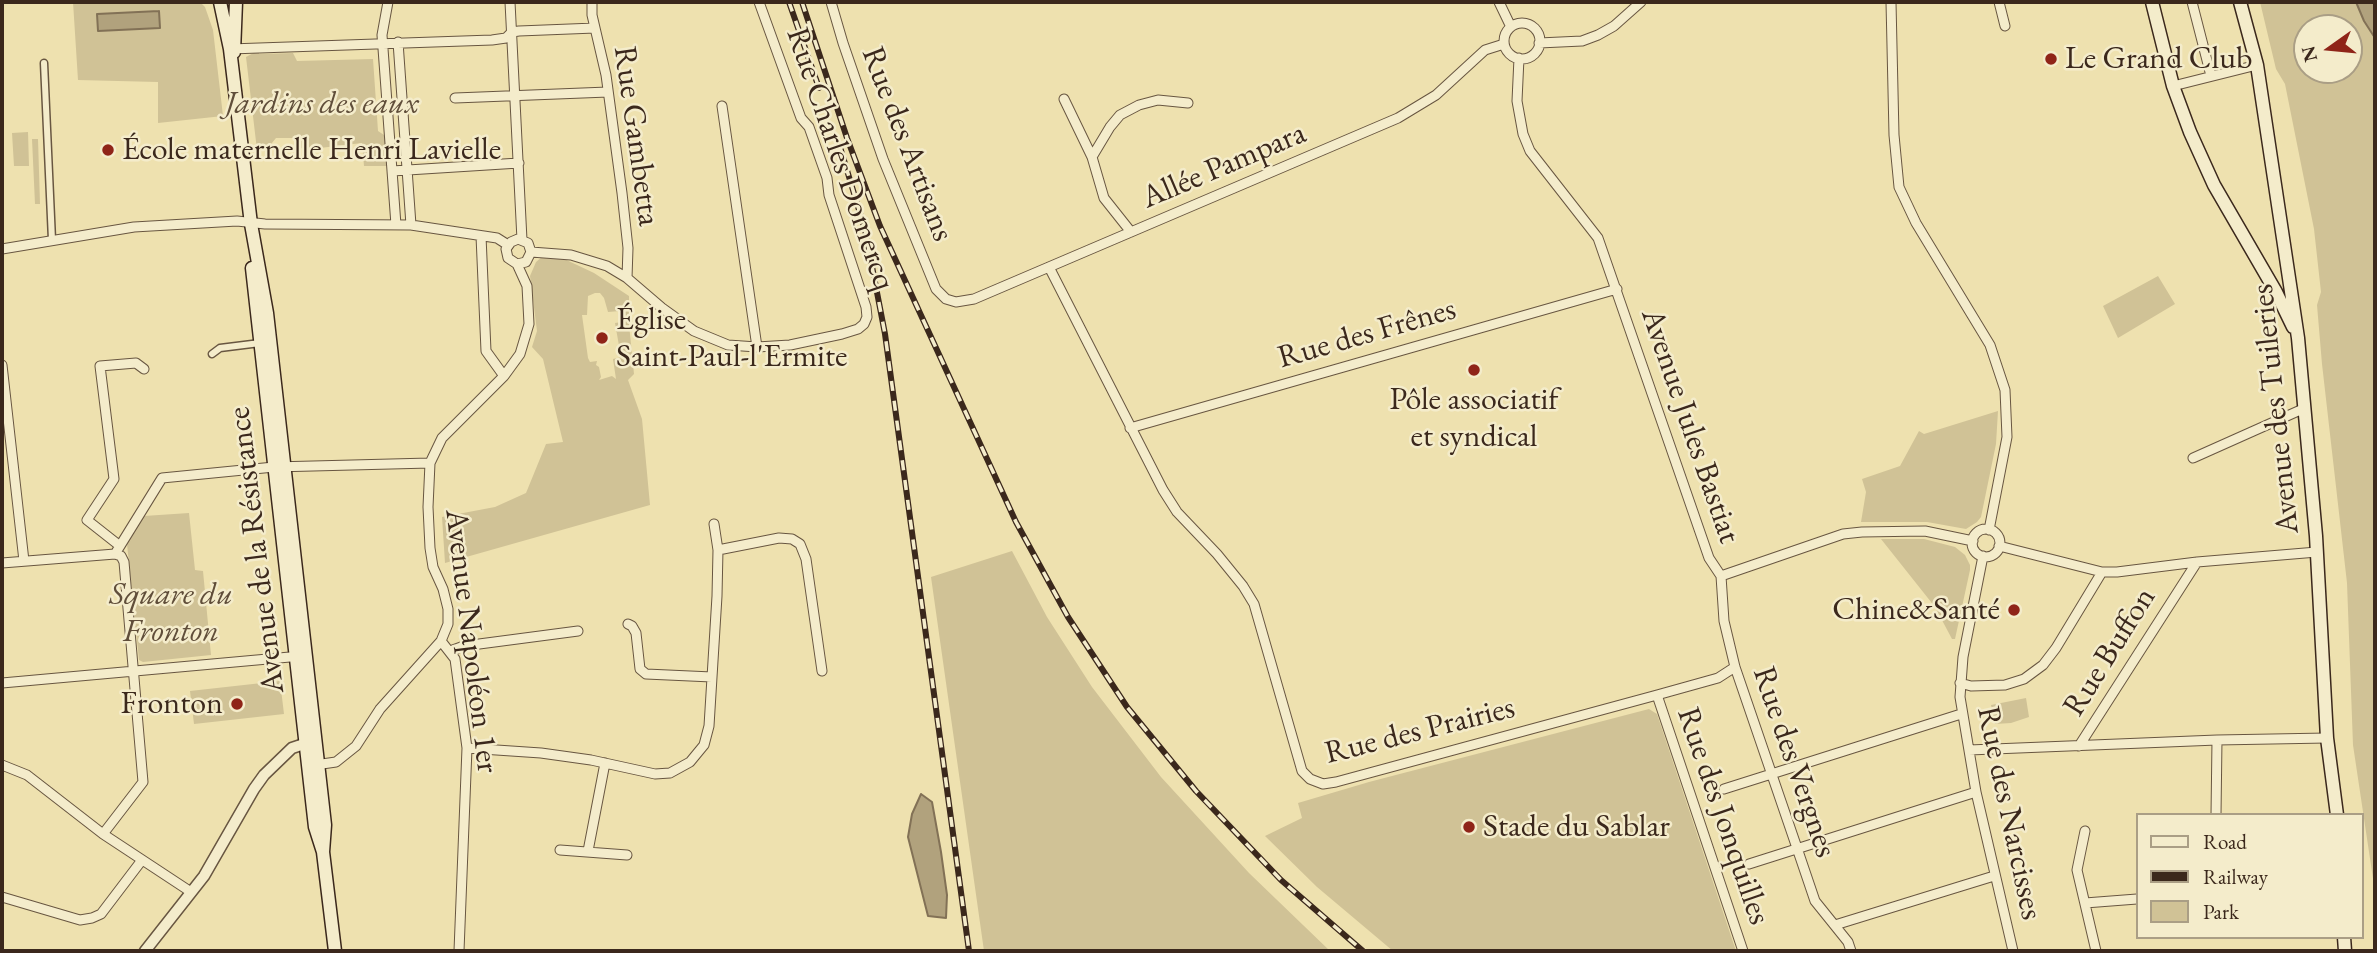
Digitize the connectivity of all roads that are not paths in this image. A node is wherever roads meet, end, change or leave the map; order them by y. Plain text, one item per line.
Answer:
1 (220, 2) edge
2 (236, 2) edge
3 (388, 2) edge
4 (510, 2) edge
5 (592, 2) edge
6 (759, 2) edge
7 (831, 2) edge
8 (1499, 2) edge
9 (1641, 2) edge
10 (1891, 2) edge
11 (1999, 2) edge
12 (2152, 2) edge
13 (2192, 2) edge
14 (2240, 2) edge
15 (2005, 26) dead end
16 (1511, 27) junction
17 (595, 28) junction
18 (512, 32) junction
19 (398, 42) junction
20 (383, 43) junction
21 (1539, 43) junction
22 (1504, 44) junction
23 (232, 52) junction
24 (1519, 58) junction
25 (44, 63) dead end
26 (2257, 65) junction
27 (2211, 76) junction
28 (2173, 86) junction
29 (608, 92) junction
30 (514, 97) junction
31 (454, 98) dead end
32 (1064, 99) dead end
33 (1188, 103) dead end
34 (722, 106) dead end
35 (1092, 157) junction
36 (519, 163) junction
37 (407, 170) junction
38 (392, 171) junction
39 (251, 222) junction
40 (396, 225) junction
41 (411, 225) junction
42 (1131, 232) junction
43 (481, 236) junction
44 (52, 240) junction
45 (523, 240) junction
46 (254, 241) junction
47 (508, 245) junction
48 (2, 249) edge
49 (531, 252) junction
50 (517, 264) junction
51 (1049, 267) junction
52 (627, 278) junction
53 (1617, 289) junction
54 (946, 299) joint
55 (2298, 338) junction
56 (260, 343) junction
57 (757, 347) junction
58 (212, 354) dead end
59 (2, 365) edge
60 (144, 369) dead end
61 (504, 376) junction
62 (3, 390) edge
63 (2305, 408) junction
64 (1130, 428) junction
65 (2193, 458) dead end
66 (430, 463) junction
67 (279, 467) junction
68 (714, 524) dead end
69 (1989, 530) junction
70 (1973, 541) junction
71 (2000, 546) junction
72 (118, 550) junction
73 (718, 550) junction
74 (2317, 552) junction
75 (1983, 556) junction
76 (24, 561) junction
77 (2197, 562) junction
78 (2, 563) edge
79 (2102, 572) junction
80 (1721, 576) junction
81 (628, 624) dead end
82 (578, 631) dead end
83 (441, 641) junction
84 (450, 650) junction
85 (301, 655) junction
86 (1735, 667) junction
87 (822, 671) dead end
88 (135, 672) junction
89 (712, 677) junction
90 (2, 683) edge
91 (1960, 683) junction
92 (1657, 695) junction
93 (1961, 714) junction
94 (2326, 738) junction
95 (2217, 740) junction
96 (310, 741) junction
97 (2080, 746) junction
98 (467, 748) junction
99 (1969, 750) junction
100 (605, 763) junction
101 (2, 765) edge
102 (313, 766) junction
103 (1772, 773) junction
104 (1724, 789) dead end
105 (1976, 792) junction
106 (2216, 813) edge
107 (2337, 813) edge
108 (2085, 831) dead end
109 (103, 834) junction
110 (1797, 848) junction
111 (560, 850) dead end
112 (588, 851) junction
113 (627, 855) dead end
114 (142, 860) junction
115 (1749, 864) dead end
116 (1994, 876) junction
117 (191, 892) junction
118 (2, 897) edge
119 (2136, 899) edge
120 (2085, 903) junction
121 (1835, 925) junction
122 (145, 951) edge
123 (335, 951) edge
124 (459, 951) edge
125 (1743, 951) edge
126 (1851, 951) edge
127 (2013, 951) edge
128 (2096, 951) edge

1 - 23 main road, Avenue de la Résistance
2 - 23 main road, Avenue de la Résistance
3 - 20 street
4 - 18 street
5 - 17 street, Rue Gambetta
6 - 57 street, Rue Charles Domercq
7 - 54 street, Rue des Artisans
8 - 16 street
9 - 21 street
10 - 69 street
11 - 15 street
12 - 28 main road
13 - 27 street
14 - 26 main road, Avenue des Tuileries
16 - 21 street
16 - 22 street
17 - 18 street
17 - 29 street, Rue Gambetta
18 - 19 street
18 - 30 street
19 - 20 street
19 - 37 street
20 - 23 street
20 - 38 street
21 - 24 street
22 - 24 street
22 - 42 street, Allée Pampara
23 - 39 main road, Avenue de la Résistance
24 - 53 street, Avenue Jules Bastiat
25 - 44 street
26 - 27 street
26 - 55 main road, Avenue des Tuileries
27 - 28 street
28 - 55 main road
29 - 30 street
29 - 52 street, Rue Gambetta
30 - 31 street
30 - 36 street
32 - 35 street
33 - 35 street
34 - 57 street
35 - 42 street
36 - 37 street
36 - 45 street
37 - 38 street
37 - 41 street
38 - 40 street
39 - 40 street
39 - 44 street
39 - 46 main road, Avenue de la Résistance
40 - 41 street
41 - 43 street
42 - 51 street, Allée Pampara
43 - 47 street
43 - 61 street
44 - 48 street
45 - 47 street
45 - 49 street
46 - 56 main road, Avenue de la Résistance
46 - 67 main road, Avenue de la Résistance
47 - 50 street
49 - 50 street
49 - 52 street
50 - 61 street
51 - 54 street, Allée Pampara
51 - 64 street, Rue des Prairies
52 - 57 street
53 - 64 street, Rue des Frênes
53 - 80 street, Avenue Jules Bastiat
55 - 63 main road, Avenue des Tuileries
56 - 58 street
56 - 67 main road, Avenue de la Résistance
59 - 62 street
60 - 72 street
61 - 66 street
62 - 76 street
63 - 65 street
63 - 74 main road, Avenue des Tuileries
64 - 92 street, Rue des Prairies
66 - 67 street
66 - 83 street, Avenue Napoléon 1er
67 - 72 street
67 - 85 main road, Avenue de la Résistance
68 - 73 street
69 - 70 street
69 - 71 street
70 - 75 street
70 - 80 street, Avenue Jules Bastiat
71 - 75 street
71 - 79 street
72 - 76 street
72 - 88 street
73 - 87 street
73 - 89 street
74 - 77 street
74 - 94 main road, Avenue des Tuileries
75 - 91 street, Rue des Narcisses
76 - 78 street
77 - 79 street
77 - 97 street, Rue Buffon
79 - 91 street
80 - 86 street, Rue des Vergnes
81 - 89 street
82 - 84 street
83 - 84 street, Avenue Napoléon 1er
83 - 102 street
84 - 98 street, Avenue Napoléon 1er
85 - 88 street
85 - 96 main road, Avenue de la Résistance
86 - 92 street, Rue des Prairies
86 - 103 street, Rue des Vergnes
88 - 90 street
88 - 109 street
89 - 100 street
91 - 93 street, Rue des Narcisses
92 - 125 street, Rue des Jonquilles
93 - 99 street, Rue des Narcisses
93 - 103 street
94 - 95 street
94 - 107 main road, Avenue des Tuileries
95 - 97 street
95 - 106 street
96 - 102 main road, Avenue de la Résistance
96 - 117 street
97 - 99 street, Rue Buffon
98 - 100 street
98 - 124 street, Avenue Napoléon 1er
99 - 105 street, Rue des Narcisses
100 - 112 street
101 - 109 street
102 - 123 main road, Avenue de la Résistance
103 - 104 street
103 - 110 street, Rue des Vergnes
105 - 110 street
105 - 116 street, Rue des Narcisses
108 - 120 street
109 - 114 street
110 - 115 street
110 - 121 street, Rue des Vergnes
111 - 112 street
112 - 113 street
114 - 117 street
114 - 118 street
116 - 121 street
116 - 127 street, Rue des Narcisses
117 - 122 street
119 - 120 street
120 - 128 street
121 - 126 street, Rue des Vergnes

